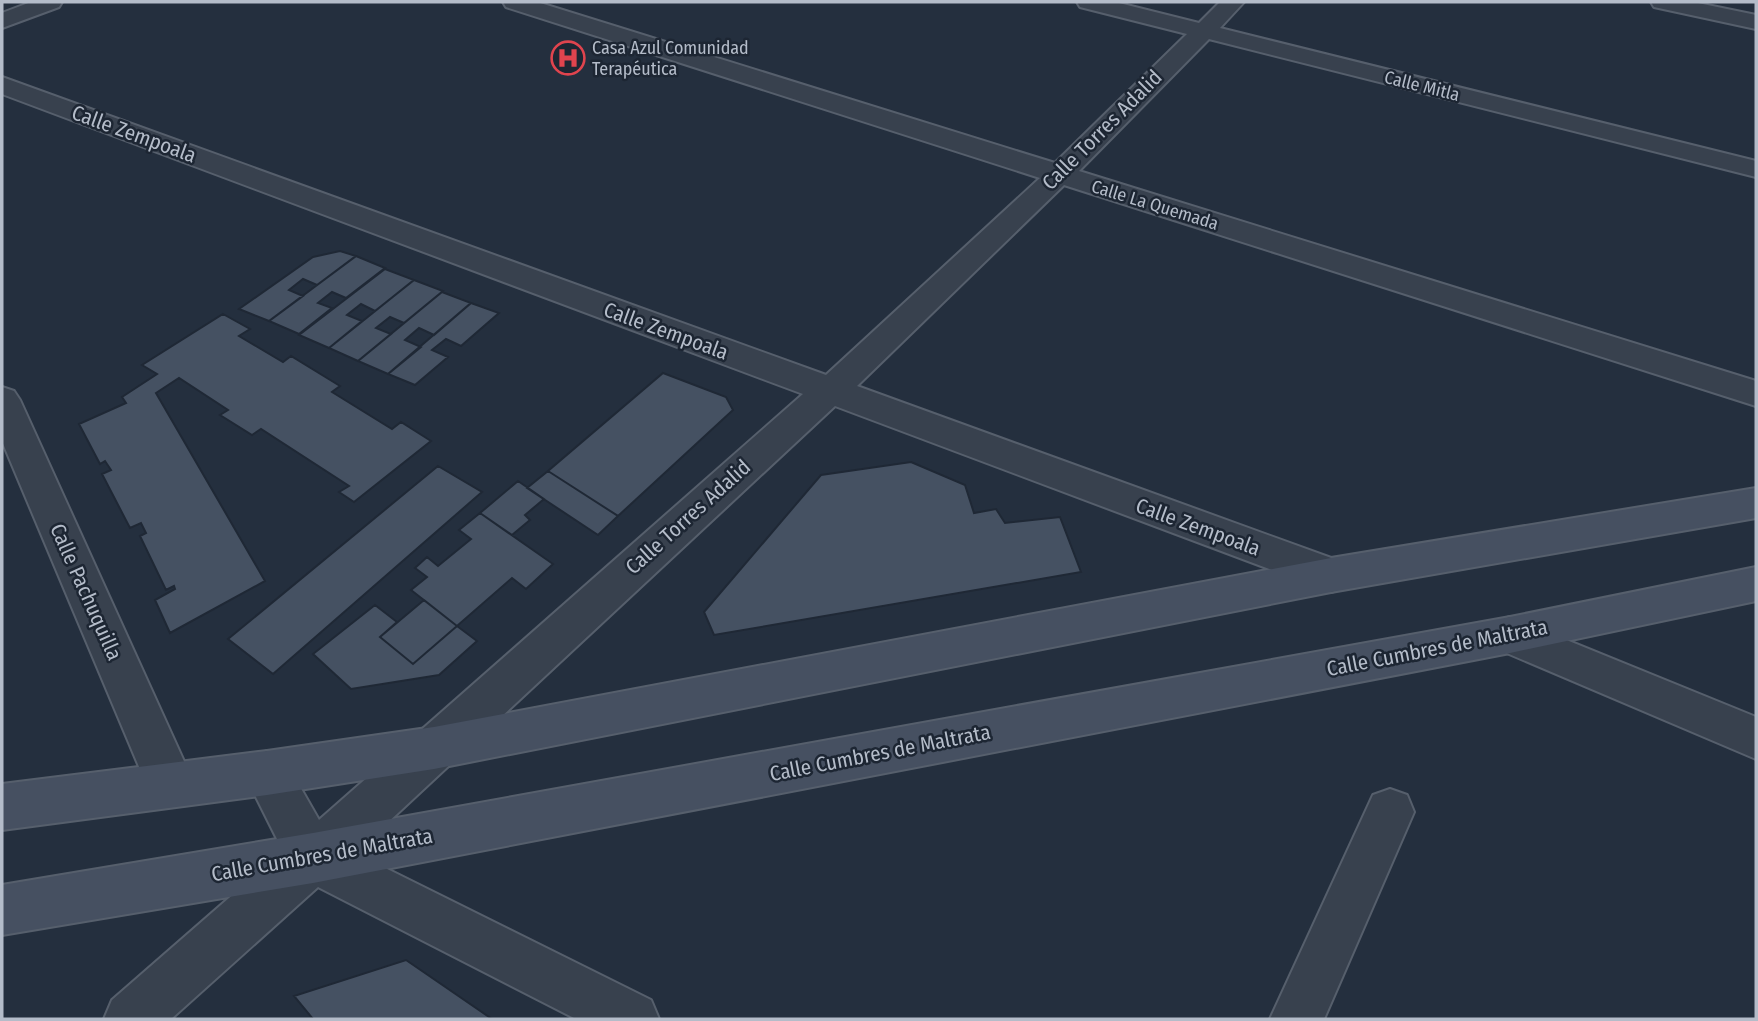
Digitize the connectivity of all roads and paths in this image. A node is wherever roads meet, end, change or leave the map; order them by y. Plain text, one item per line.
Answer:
1 (51, 2) edge
2 (514, 2) edge
3 (1088, 2) edge
4 (1233, 2) edge
5 (1662, 2) edge
6 (2, 21) edge
7 (1756, 22) edge
8 (1202, 31) junction
9 (2, 85) edge
10 (1756, 169) edge
11 (1059, 175) junction
12 (830, 391) junction
13 (1756, 394) edge
14 (2, 400) edge
15 (1756, 503) edge
16 (1331, 575) junction
17 (1756, 584) edge
18 (1510, 635) junction
19 (1756, 738) edge
20 (434, 748) junction
21 (267, 773) junction
22 (170, 784) junction
23 (2, 807) edge
24 (1390, 812) dead end
25 (313, 858) junction
26 (2, 910) edge
27 (131, 1019) edge
28 (632, 1019) edge
29 (1297, 1019) edge

1 - 6 street
2 - 11 street, Calle La Quemada
3 - 8 street, Calle Mitla
4 - 8 street, Calle Torres Adalid
5 - 7 street
8 - 10 street, Calle Mitla
8 - 11 street, Calle Torres Adalid
9 - 12 street, Calle Zempoala
11 - 12 street, Calle Torres Adalid
11 - 13 street, Calle La Quemada
12 - 16 street, Calle Zempoala
12 - 20 street, Calle Torres Adalid
14 - 22 street, Calle Pachuquilla
15 - 16 main road
16 - 20 main road
17 - 18 main road, Calle Cumbres de Maltrata
18 - 19 street
18 - 25 main road, Calle Cumbres de Maltrata
20 - 21 main road
20 - 25 street, Calle Torres Adalid
21 - 22 main road
21 - 25 street
22 - 23 main road
24 - 29 street
25 - 26 main road, Calle Cumbres de Maltrata
25 - 27 street, Calle Torres Adalid
25 - 28 street

